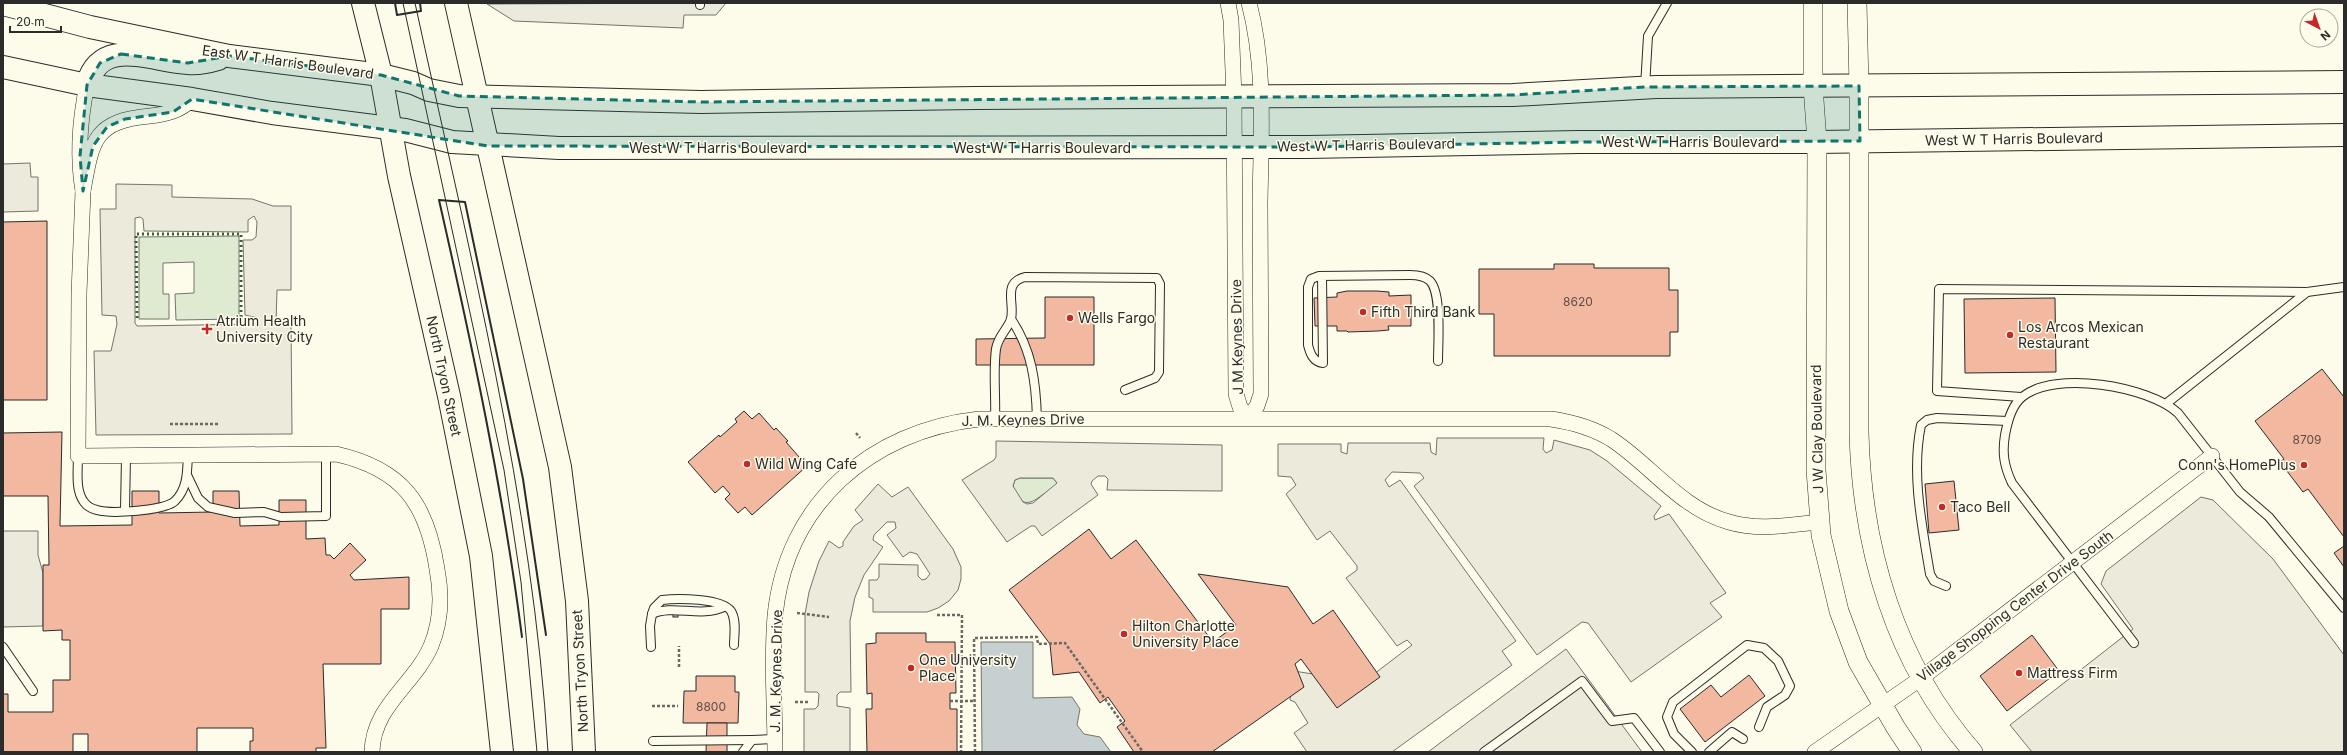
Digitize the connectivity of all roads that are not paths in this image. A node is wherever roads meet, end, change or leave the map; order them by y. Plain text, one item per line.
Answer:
1 (364, 3) edge
2 (456, 3) edge
3 (1228, 3) edge
4 (1249, 3) edge
5 (1667, 3) edge
6 (1813, 3) edge
7 (1857, 3) edge
8 (3, 4) edge
9 (229, 56) junction
10 (3, 68) edge
11 (381, 75) junction
12 (2344, 82) edge
13 (87, 85) junction
14 (1813, 86) junction
15 (1859, 86) junction
16 (1644, 87) junction
17 (478, 96) junction
18 (1234, 97) junction
19 (1260, 97) junction
20 (192, 99) junction
21 (390, 128) junction
22 (2344, 135) edge
23 (1860, 141) junction
24 (1817, 142) junction
25 (488, 146) junction
26 (1261, 146) junction
27 (1234, 147) junction
28 (83, 191) junction
29 (1322, 276) junction
30 (2344, 287) edge
31 (2307, 292) junction
32 (1011, 319) junction
33 (1438, 361) dead end
34 (1125, 390) dead end
35 (2021, 397) junction
36 (2167, 403) junction
37 (1248, 418) junction
38 (995, 419) junction
39 (1037, 419) junction
40 (2008, 421) junction
41 (326, 453) junction
42 (188, 455) junction
43 (78, 456) junction
44 (126, 456) junction
45 (2212, 456) junction
46 (187, 475) junction
47 (125, 510) junction
48 (1819, 522) junction
49 (2072, 562) junction
50 (1946, 586) dead end
51 (724, 607) junction
52 (2344, 608) edge
53 (652, 614) junction
54 (2134, 643) dead end
55 (734, 645) dead end
56 (3, 647) edge
57 (651, 647) dead end
58 (1920, 679) junction
59 (33, 691) dead end
60 (1882, 705) junction
61 (1759, 727) dead end
62 (752, 740) junction
63 (1743, 740) dead end
64 (653, 741) dead end
65 (775, 746) edge
66 (372, 752) edge
67 (502, 752) edge
68 (584, 752) edge
69 (743, 752) edge
70 (1484, 752) edge
71 (1660, 752) edge
72 (1692, 752) edge
73 (1709, 752) edge
74 (1815, 752) edge
75 (1912, 752) edge
76 (1973, 752) edge

1 - 11 main road, North Tryon Street
2 - 17 main road, North Tryon Street
3 - 18 street, J M Keynes Drive
4 - 19 street, J M Keynes Drive
5 - 16 lane
6 - 14 street, J W Clay Boulevard
7 - 15 street
8 - 9 main road, East W T Harris Boulevard
9 - 11 main road, East W T Harris Boulevard
9 - 13 main road
10 - 13 main road
11 - 17 main road, East W T Harris Boulevard
11 - 21 main road, North Tryon Street
12 - 15 main road
13 - 20 main road
13 - 28 street
14 - 15 main road
14 - 16 main road
14 - 24 street, J W Clay Boulevard
15 - 23 street
16 - 19 main road
17 - 18 main road
17 - 25 main road, North Tryon Street
18 - 19 main road
18 - 27 street, J M Keynes Drive
19 - 26 street, J M Keynes Drive
20 - 21 main road
20 - 28 street
21 - 25 main road, West W T Harris Boulevard
21 - 67 main road, North Tryon Street
22 - 23 main road, West W T Harris Boulevard
23 - 24 main road, West W T Harris Boulevard
23 - 58 street
24 - 26 main road, West W T Harris Boulevard
24 - 48 street, J W Clay Boulevard
25 - 27 main road, West W T Harris Boulevard
25 - 68 main road, North Tryon Street
26 - 27 main road, West W T Harris Boulevard
26 - 37 street, J M Keynes Drive
27 - 37 street, J M Keynes Drive
28 - 43 street
29 - 29 lane
29 - 33 lane
30 - 31 lane
31 - 35 lane
31 - 36 lane
32 - 34 lane
32 - 38 lane
32 - 39 lane
35 - 36 lane
35 - 40 lane
36 - 45 lane
37 - 39 street, J. M. Keynes Drive
37 - 48 street, J. M. Keynes Drive
38 - 39 street, J. M. Keynes Drive
38 - 65 street, J. M. Keynes Drive
40 - 49 lane
40 - 50 lane
41 - 42 street
41 - 46 lane
41 - 66 street
42 - 44 street
42 - 46 lane
43 - 44 street
43 - 47 lane
44 - 47 lane
45 - 49 street, Village Shopping Center Drive South
45 - 52 lane
46 - 47 lane
48 - 60 street, J W Clay Boulevard
49 - 54 lane
49 - 58 street, Village Shopping Center Drive South
51 - 53 lane
51 - 53 lane
51 - 55 lane
53 - 57 lane
56 - 59 lane
58 - 60 street, Village Shopping Center Drive South
58 - 76 street
60 - 74 street, Village Shopping Center Drive South
60 - 75 street, J W Clay Boulevard
61 - 72 lane
62 - 64 lane
62 - 65 lane
62 - 69 lane
63 - 73 lane
70 - 71 lane

